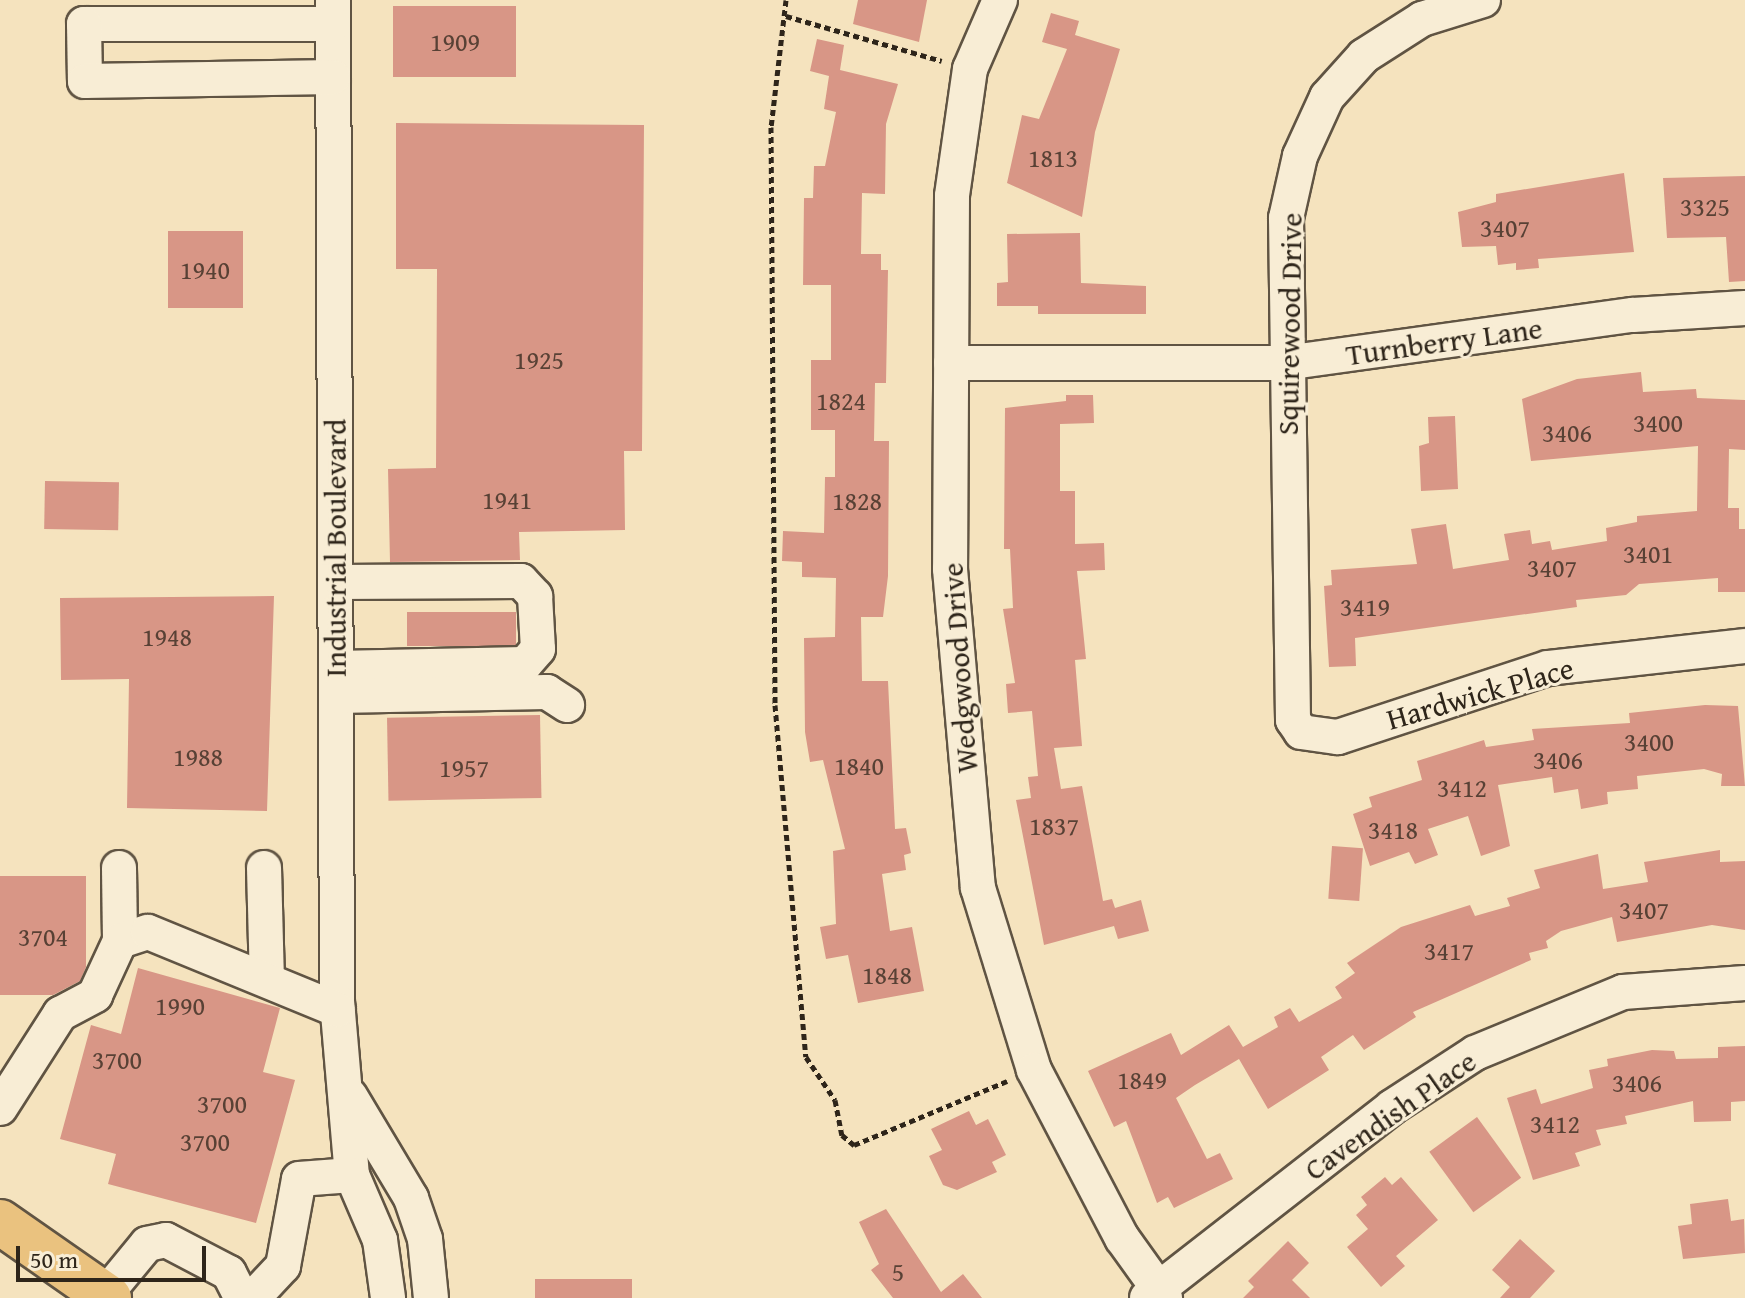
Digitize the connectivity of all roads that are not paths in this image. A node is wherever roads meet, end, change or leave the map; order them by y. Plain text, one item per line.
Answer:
1 (1000, 0) edge
2 (1483, 0) edge
3 (333, 12) edge
4 (333, 77) junction
5 (1745, 308) edge
6 (951, 363) junction
7 (1285, 363) junction
8 (336, 582) junction
9 (1745, 646) edge
10 (336, 682) junction
11 (567, 705) dead end
12 (1313, 734) joint
13 (119, 868) dead end
14 (264, 868) dead end
15 (120, 941) junction
16 (267, 979) junction
17 (1745, 983) edge
18 (338, 1010) junction
19 (350, 1096) junction
20 (0, 1108) edge
21 (352, 1175) junction
22 (0, 1222) edge
23 (1156, 1295) edge
24 (107, 1296) edge
25 (242, 1298) edge
26 (253, 1298) edge
27 (388, 1298) edge
28 (431, 1298) edge

1 - 6 street, Wedgwood Drive
2 - 7 street, Squirewood Drive
3 - 4 street, Industrial Boulevard
3 - 4 street
4 - 8 street, Industrial Boulevard
5 - 7 street, Turnberry Lane
6 - 7 street, Turnberry Lane
6 - 23 street, Wedgwood Drive
7 - 12 street, Squirewood Drive
8 - 10 street, Industrial Boulevard
8 - 10 street
9 - 12 street, Hardwick Place
10 - 11 street
10 - 18 street, Industrial Boulevard
13 - 15 street
14 - 16 street
15 - 16 street
15 - 20 street
16 - 18 street
17 - 23 street, Cavendish Place
18 - 19 street, Industrial Boulevard
19 - 21 street, Industrial Boulevard
19 - 28 street, Industrial Boulevard
21 - 26 street
21 - 27 street, Industrial Boulevard
22 - 24 main road
24 - 25 street

